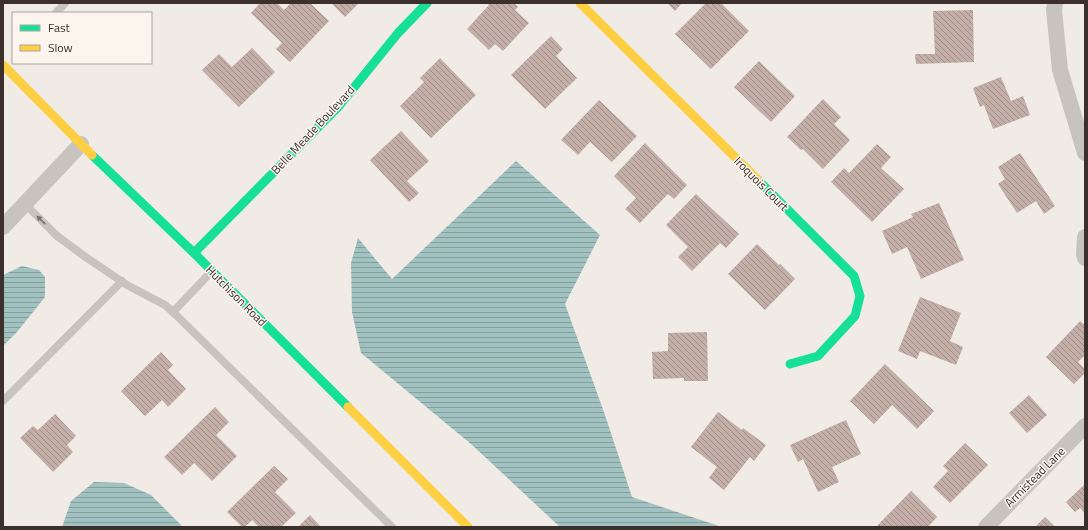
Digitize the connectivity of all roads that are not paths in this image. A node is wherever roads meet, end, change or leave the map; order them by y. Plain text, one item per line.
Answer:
1 (65, 3) edge
2 (427, 3) edge
3 (580, 3) edge
4 (1055, 3) edge
5 (57, 12) edge
6 (5, 64) edge
7 (81, 144) junction
8 (1085, 153) edge
9 (25, 204) junction
10 (3, 227) edge
11 (1085, 237) edge
12 (194, 253) junction
13 (1085, 258) edge
14 (211, 272) junction
15 (122, 281) junction
16 (173, 312) junction
17 (790, 364) dead end
18 (3, 401) edge
19 (1085, 426) edge
20 (392, 527) edge
21 (468, 527) edge
22 (986, 527) edge

1 - 5 lane
2 - 12 street, Belle Meade Boulevard
3 - 17 street, Iroquois Court
4 - 8 street
6 - 7 street, Hutchison Road
7 - 9 street
7 - 12 street, Hutchison Road
9 - 10 street
15 -> 9 lane
11 - 13 street
12 - 14 street, Hutchison Road
14 - 16 lane
14 - 21 street, Hutchison Road
15 - 16 lane
15 - 18 lane
16 - 20 lane
19 - 22 street, Armistead Lane

